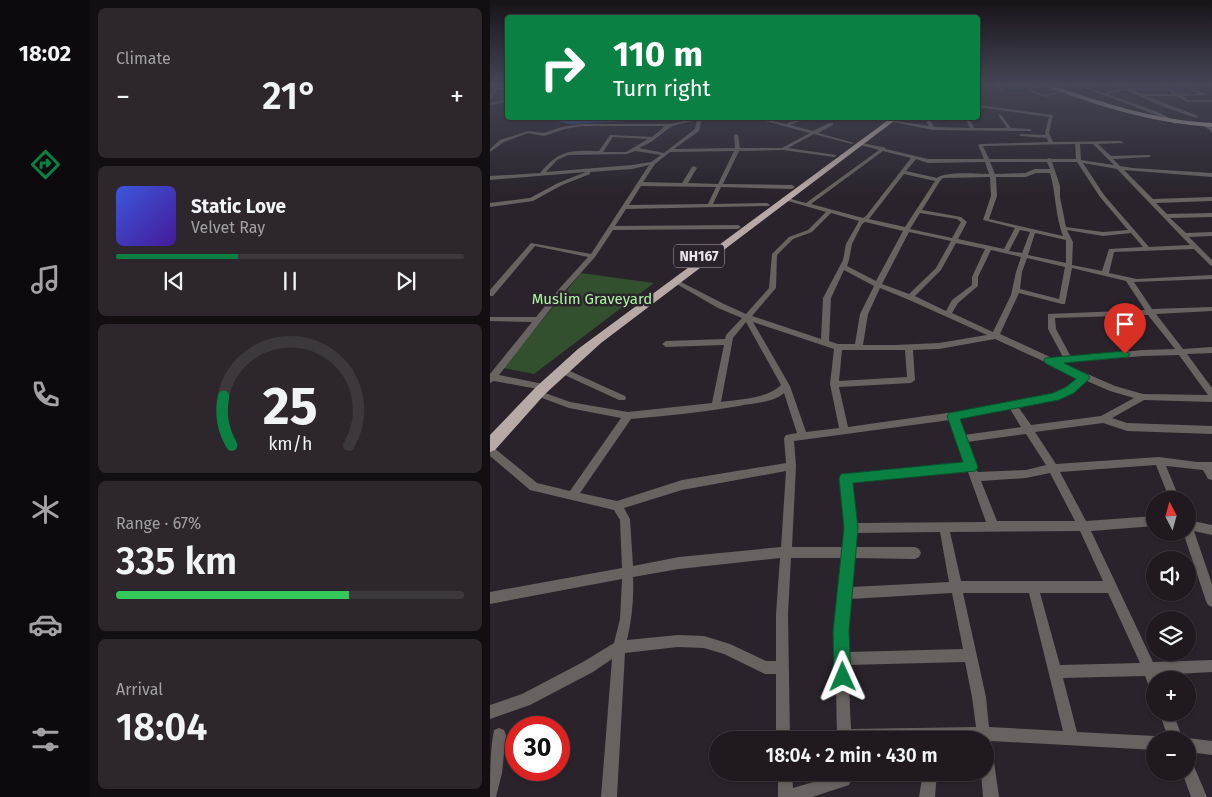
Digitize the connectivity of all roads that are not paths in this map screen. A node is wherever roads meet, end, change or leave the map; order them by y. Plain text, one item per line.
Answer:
1 (686, 121) edge
2 (699, 121) edge
3 (769, 121) edge
4 (796, 121) edge
5 (888, 121) edge
6 (900, 121) edge
7 (929, 121) edge
8 (969, 121) edge
9 (1004, 121) edge
10 (1050, 121) edge
11 (1165, 121) edge
12 (1172, 121) edge
13 (1176, 123) junction
14 (831, 124) dead end
15 (670, 125) junction
16 (1209, 125) edge
17 (785, 126) junction
18 (933, 129) junction
19 (973, 130) junction
20 (1010, 130) junction
21 (1030, 130) dead end
22 (1212, 131) edge
23 (813, 133) junction
24 (736, 135) dead end
25 (1048, 137) junction
26 (653, 138) junction
27 (1094, 142) junction
28 (1120, 142) dead end
29 (856, 143) junction
30 (1077, 143) junction
31 (1028, 144) junction
32 (1051, 144) junction
33 (980, 145) junction
34 (884, 148) junction
35 (634, 149) junction
36 (783, 149) junction
37 (490, 151) edge
38 (737, 151) junction
39 (666, 152) junction
40 (600, 153) junction
41 (628, 153) junction
42 (834, 156) junction
43 (1149, 156) dead end
44 (915, 157) junction
45 (622, 158) dead end
46 (1109, 158) junction
47 (1031, 159) junction
48 (1049, 159) junction
49 (986, 160) junction
50 (1079, 161) junction
51 (616, 163) dead end
52 (653, 164) junction
53 (1118, 167) junction
54 (620, 168) junction
55 (694, 168) dead end
56 (597, 170) junction
57 (1052, 171) junction
58 (902, 172) junction
59 (542, 173) junction
60 (1212, 174) edge
61 (993, 175) junction
62 (490, 178) edge
63 (938, 180) junction
64 (641, 184) junction
65 (684, 185) junction
66 (721, 186) junction
67 (792, 187) junction
68 (1212, 199) edge
69 (784, 200) junction
70 (1152, 201) junction
71 (710, 205) junction
72 (767, 205) junction
73 (807, 205) junction
74 (490, 206) edge
75 (627, 207) junction
76 (830, 211) junction
77 (918, 211) junction
78 (1212, 215) edge
79 (1165, 216) junction
80 (864, 220) junction
81 (738, 227) junction
82 (612, 228) junction
83 (1018, 228) junction
84 (1064, 228) junction
85 (907, 229) junction
86 (1033, 231) junction
87 (1133, 231) junction
88 (1212, 234) edge
89 (1183, 235) junction
90 (1068, 238) junction
91 (954, 240) junction
92 (989, 247) junction
93 (1195, 247) junction
94 (1148, 249) junction
95 (1006, 251) junction
96 (593, 256) junction
97 (1024, 256) junction
98 (1209, 257) edge
99 (1212, 264) edge
100 (1070, 266) junction
101 (844, 267) junction
102 (1106, 274) junction
103 (1212, 277) edge
104 (1128, 279) junction
105 (675, 281) junction
106 (878, 285) junction
107 (1016, 290) junction
108 (490, 294) edge
109 (910, 297) junction
110 (1212, 309) edge
111 (1150, 312) junction
112 (948, 314) junction
113 (747, 317) junction
114 (490, 319) edge
115 (537, 320) junction
116 (995, 336) junction
117 (728, 342) junction
118 (825, 342) junction
119 (666, 344) dead end
120 (838, 347) junction
121 (909, 347) junction
122 (858, 348) junction
123 (1212, 350) edge
124 (1181, 352) junction
125 (1049, 360) junction
126 (1069, 360) junction
127 (561, 370) junction
128 (1084, 378) junction
129 (491, 379) edge
130 (834, 384) junction
131 (786, 386) junction
132 (538, 388) junction
133 (1212, 394) edge
134 (1143, 397) junction
135 (622, 398) dead end
136 (1212, 399) edge
137 (716, 406) junction
138 (1014, 406) junction
139 (628, 416) junction
140 (953, 416) junction
141 (1103, 419) junction
142 (1027, 429) junction
143 (1212, 430) edge
144 (844, 431) junction
145 (490, 432) edge
146 (803, 436) junction
147 (961, 439) junction
148 (490, 448) edge
149 (1159, 461) junction
150 (791, 466) junction
151 (1209, 466) edge
152 (1053, 468) junction
153 (973, 472) junction
154 (1212, 476) edge
155 (1172, 491) edge
156 (572, 496) junction
157 (618, 506) junction
158 (1146, 522) edge
159 (993, 526) junction
160 (1083, 526) junction
161 (944, 527) junction
162 (1196, 527) edge
163 (851, 528) junction
164 (1212, 530) edge
165 (1192, 541) edge
166 (849, 551) junction
167 (785, 552) junction
168 (915, 553) dead end
169 (626, 574) junction
170 (1208, 582) edge
171 (1111, 586) junction
172 (957, 587) junction
173 (1033, 587) junction
174 (844, 593) junction
175 (490, 598) edge
176 (1212, 601) edge
177 (619, 648) junction
178 (971, 655) junction
179 (843, 659) junction
180 (1212, 666) edge
181 (782, 667) junction
182 (1149, 669) junction
183 (1056, 672) junction
184 (490, 712) edge
185 (783, 731) edge
186 (844, 731) edge
187 (983, 731) edge
188 (499, 735) dead end
189 (1072, 738) junction
190 (994, 740) edge
191 (1146, 742) edge
192 (1196, 746) edge
193 (1212, 748) edge
194 (492, 773) edge
195 (785, 781) edge
196 (841, 781) edge
197 (929, 781) edge
198 (989, 781) edge
199 (1193, 781) edge
200 (490, 793) edge
201 (609, 797) edge
202 (786, 797) edge
203 (927, 797) edge
204 (991, 797) edge
205 (1199, 797) edge

1 - 15 street
2 - 39 street
3 - 17 street
4 - 17 street
5 - 29 highway, NH167
6 - 18 street
7 - 18 street
8 - 19 street
9 - 20 street
10 - 25 street
11 - 13 main road
12 - 13 street
13 - 16 main road
14 - 23 street
15 - 26 street
15 - 37 street
16 - 22 street
17 - 23 street
18 - 19 street
19 - 20 street
20 - 21 street
23 - 29 street
23 - 36 street
24 - 38 street
25 - 32 street
25 - 33 street
26 - 35 street
26 - 40 street
27 - 28 street
27 - 30 street
27 - 46 street
29 - 34 street
29 - 42 highway, NH167
29 - 69 highway, NH167
30 - 32 street
30 - 50 street
31 - 32 street
31 - 33 street
31 - 47 street
33 - 49 street
34 - 44 street
34 - 73 street
35 - 39 street
35 - 41 street
36 - 38 street
36 - 42 street
38 - 39 street
38 - 66 street
39 - 52 street
40 - 41 street
40 - 59 street
41 - 45 street
42 - 67 highway, NH167
43 - 46 street
44 - 49 street
44 - 58 street
46 - 53 street
47 - 48 street
47 - 49 street
48 - 50 street
48 - 57 street
49 - 61 street
50 - 53 street
50 - 87 street
51 - 54 street
52 - 54 street
52 - 64 street
53 - 60 street
53 - 70 street
54 - 56 street
55 - 65 street
56 - 59 street
56 - 74 street
57 - 61 street
57 - 84 street
58 - 63 street
58 - 80 street
59 - 62 street
61 - 63 street
61 - 83 street
63 - 77 street
64 - 65 street
64 - 75 street
65 - 66 street
66 - 67 street
66 - 71 street
67 - 72 highway, NH167
68 - 70 street
69 - 73 street
69 - 105 highway, NH167
70 - 79 street
71 - 72 street
71 - 75 street
72 - 81 highway, NH167
73 - 76 street
75 - 82 street
76 - 80 street
76 - 113 street
77 - 85 street
77 - 91 street
78 - 79 street
79 - 89 street
80 - 85 street
80 - 101 street
81 - 82 street
81 - 132 highway, NH167
82 - 96 street
83 - 86 street
83 - 95 street
84 - 87 street
84 - 90 street
85 - 91 street
85 - 106 street
86 - 90 street
86 - 97 street
87 - 94 street
88 - 89 street
89 - 93 street
90 - 100 street
91 - 92 street
91 - 109 street
92 - 95 street
92 - 112 street
93 - 94 street
93 - 98 street
94 - 102 street
95 - 97 street
96 - 108 street
96 - 115 street
97 - 100 street
97 - 107 street
98 - 99 street
100 - 102 street
100 - 107 street
101 - 106 street
101 - 118 street
102 - 104 street
103 - 104 street
104 - 111 street
105 - 113 street
105 - 127 highway, NH167
106 - 109 street
106 - 122 street
107 - 116 street
109 - 112 street
110 - 111 street
111 - 124 street
111 - 126 street
112 - 116 street
113 - 117 street
113 - 118 street
113 - 131 street
114 - 115 street
115 - 129 street
116 - 121 street
116 - 125 street
117 - 119 street
117 - 137 street
118 - 120 street
120 - 122 street
120 - 130 street
121 - 122 street
121 - 130 street
123 - 124 street
124 - 126 street
124 - 133 street
125 - 126 street
125 - 128 street
127 - 132 highway, NH167
127 - 135 street
128 - 134 street
128 - 138 street
129 - 132 street
130 - 144 street
131 - 137 street
131 - 146 street
132 - 139 street
132 - 145 highway, NH167
132 - 148 highway, NH167
134 - 136 street
134 - 141 street
137 - 139 street
138 - 140 street
138 - 142 street
139 - 156 street
140 - 144 street
140 - 147 street
141 - 142 street
141 - 143 street
142 - 147 street
142 - 152 street
144 - 146 street
146 - 150 street
147 - 153 street
148 - 156 street
149 - 151 street
149 - 152 street
149 - 155 street
150 - 157 street
150 - 167 street
151 - 154 street
152 - 153 street
152 - 160 street
153 - 159 street
153 - 163 street
156 - 157 street
157 - 169 street
158 - 160 street
159 - 160 street
159 - 161 street
160 - 171 street
161 - 163 street
161 - 172 street
162 - 164 street
163 - 166 street
165 - 170 street
166 - 167 street
166 - 168 street
166 - 174 street
167 - 169 street
167 - 181 street
169 - 175 street
169 - 177 street
170 - 176 street
171 - 173 street
171 - 182 street
172 - 173 street
172 - 174 street
172 - 178 street
173 - 183 street
174 - 179 street
177 - 181 street
177 - 184 street
177 - 201 street
178 - 179 street
178 - 187 street
179 - 186 street
180 - 182 street
181 - 185 street
182 - 183 street
183 - 189 street
188 - 194 street
189 - 190 street
189 - 191 street
192 - 193 street
194 - 200 street
195 - 202 street
196 - 202 street
197 - 203 street
198 - 204 street
199 - 205 street

